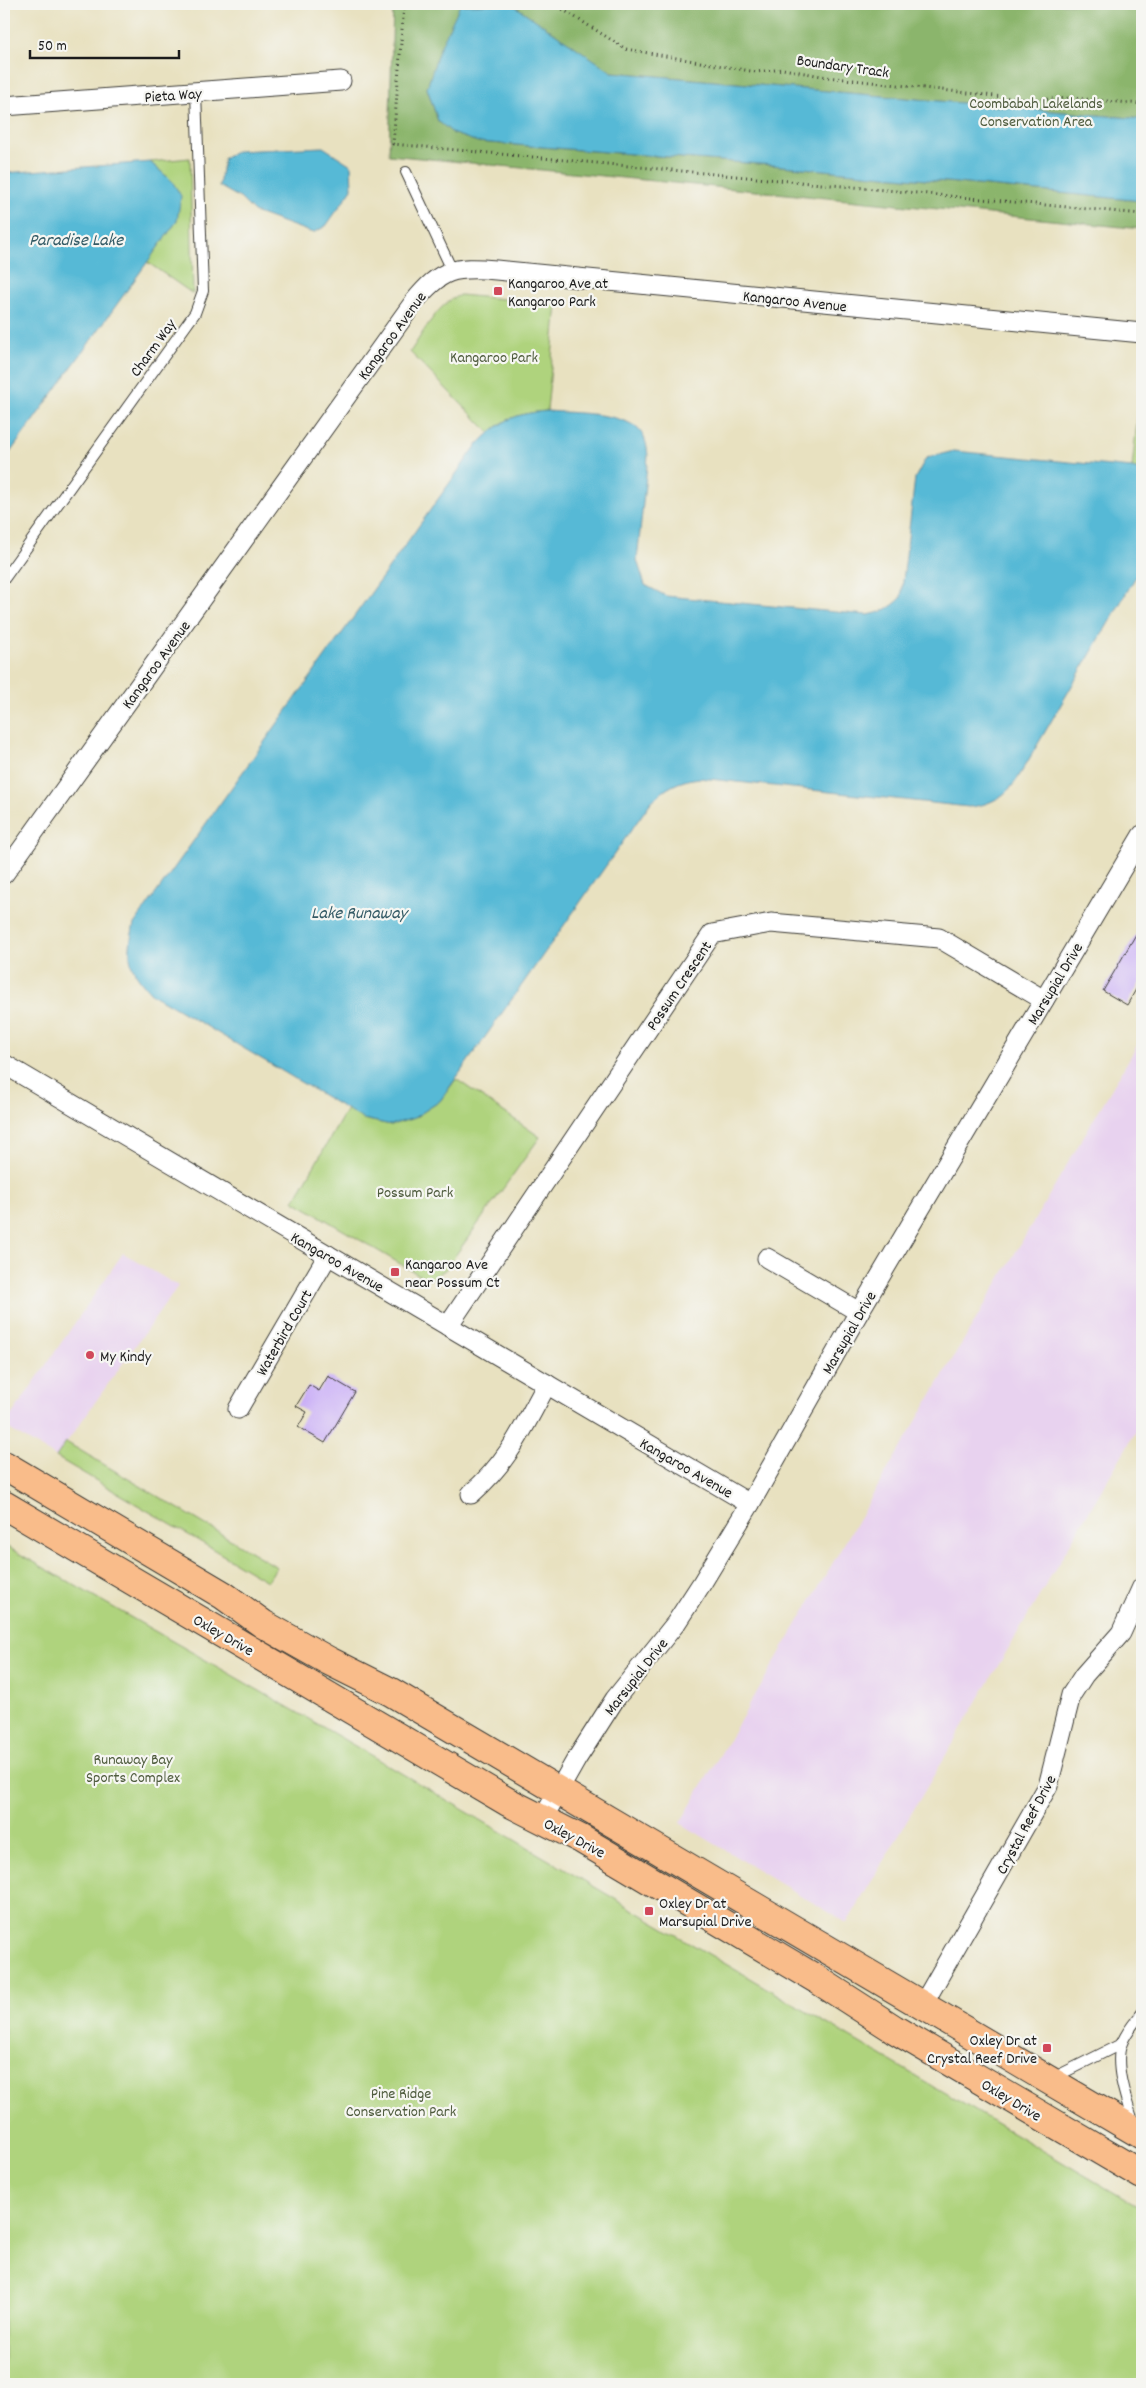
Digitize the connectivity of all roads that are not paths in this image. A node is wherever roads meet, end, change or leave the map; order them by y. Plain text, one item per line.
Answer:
1 (341, 81) dead end
2 (196, 92) junction
3 (4, 106) edge
4 (406, 172) dead end
5 (452, 270) junction
6 (1142, 333) edge
7 (4, 579) edge
8 (1142, 835) edge
9 (4, 874) edge
10 (1044, 1000) junction
11 (4, 1064) edge
12 (328, 1255) junction
13 (767, 1258) dead end
14 (859, 1312) junction
15 (448, 1326) junction
16 (547, 1384) junction
17 (238, 1409) dead end
18 (4, 1465) edge
19 (471, 1494) dead end
20 (750, 1504) junction
21 (4, 1505) edge
22 (1142, 1587) edge
23 (558, 1791) junction
24 (542, 1820) junction
25 (922, 2006) junction
26 (1142, 2013) edge
27 (1121, 2044) junction
28 (1048, 2080) junction
29 (1139, 2133) edge
30 (1142, 2175) edge

1 - 2 street, Pieta Way
2 - 3 street, Pieta Way
2 - 7 lane, Charm Way
4 - 5 lane
5 - 6 street, Kangaroo Avenue
5 - 9 street, Kangaroo Avenue
8 - 10 street, Marsupial Drive
10 - 14 street, Marsupial Drive
10 - 15 street, Possum Crescent
11 - 12 street, Kangaroo Avenue
12 - 15 street, Kangaroo Avenue
12 - 17 street, Waterbird Court
13 - 14 street
14 - 20 street, Marsupial Drive
15 - 16 street, Kangaroo Avenue
16 - 19 street
16 - 20 street, Kangaroo Avenue
18 - 23 main road, Oxley Drive
20 - 23 street, Marsupial Drive
21 - 24 main road, Oxley Drive
22 - 25 street, Crystal Reef Drive
23 - 24 street, Marsupial Drive
23 - 25 main road, Oxley Drive
24 - 30 main road, Oxley Drive
25 - 28 main road, Oxley Drive
26 - 27 lane
27 - 28 lane
27 - 29 lane
28 - 29 main road, Oxley Drive

